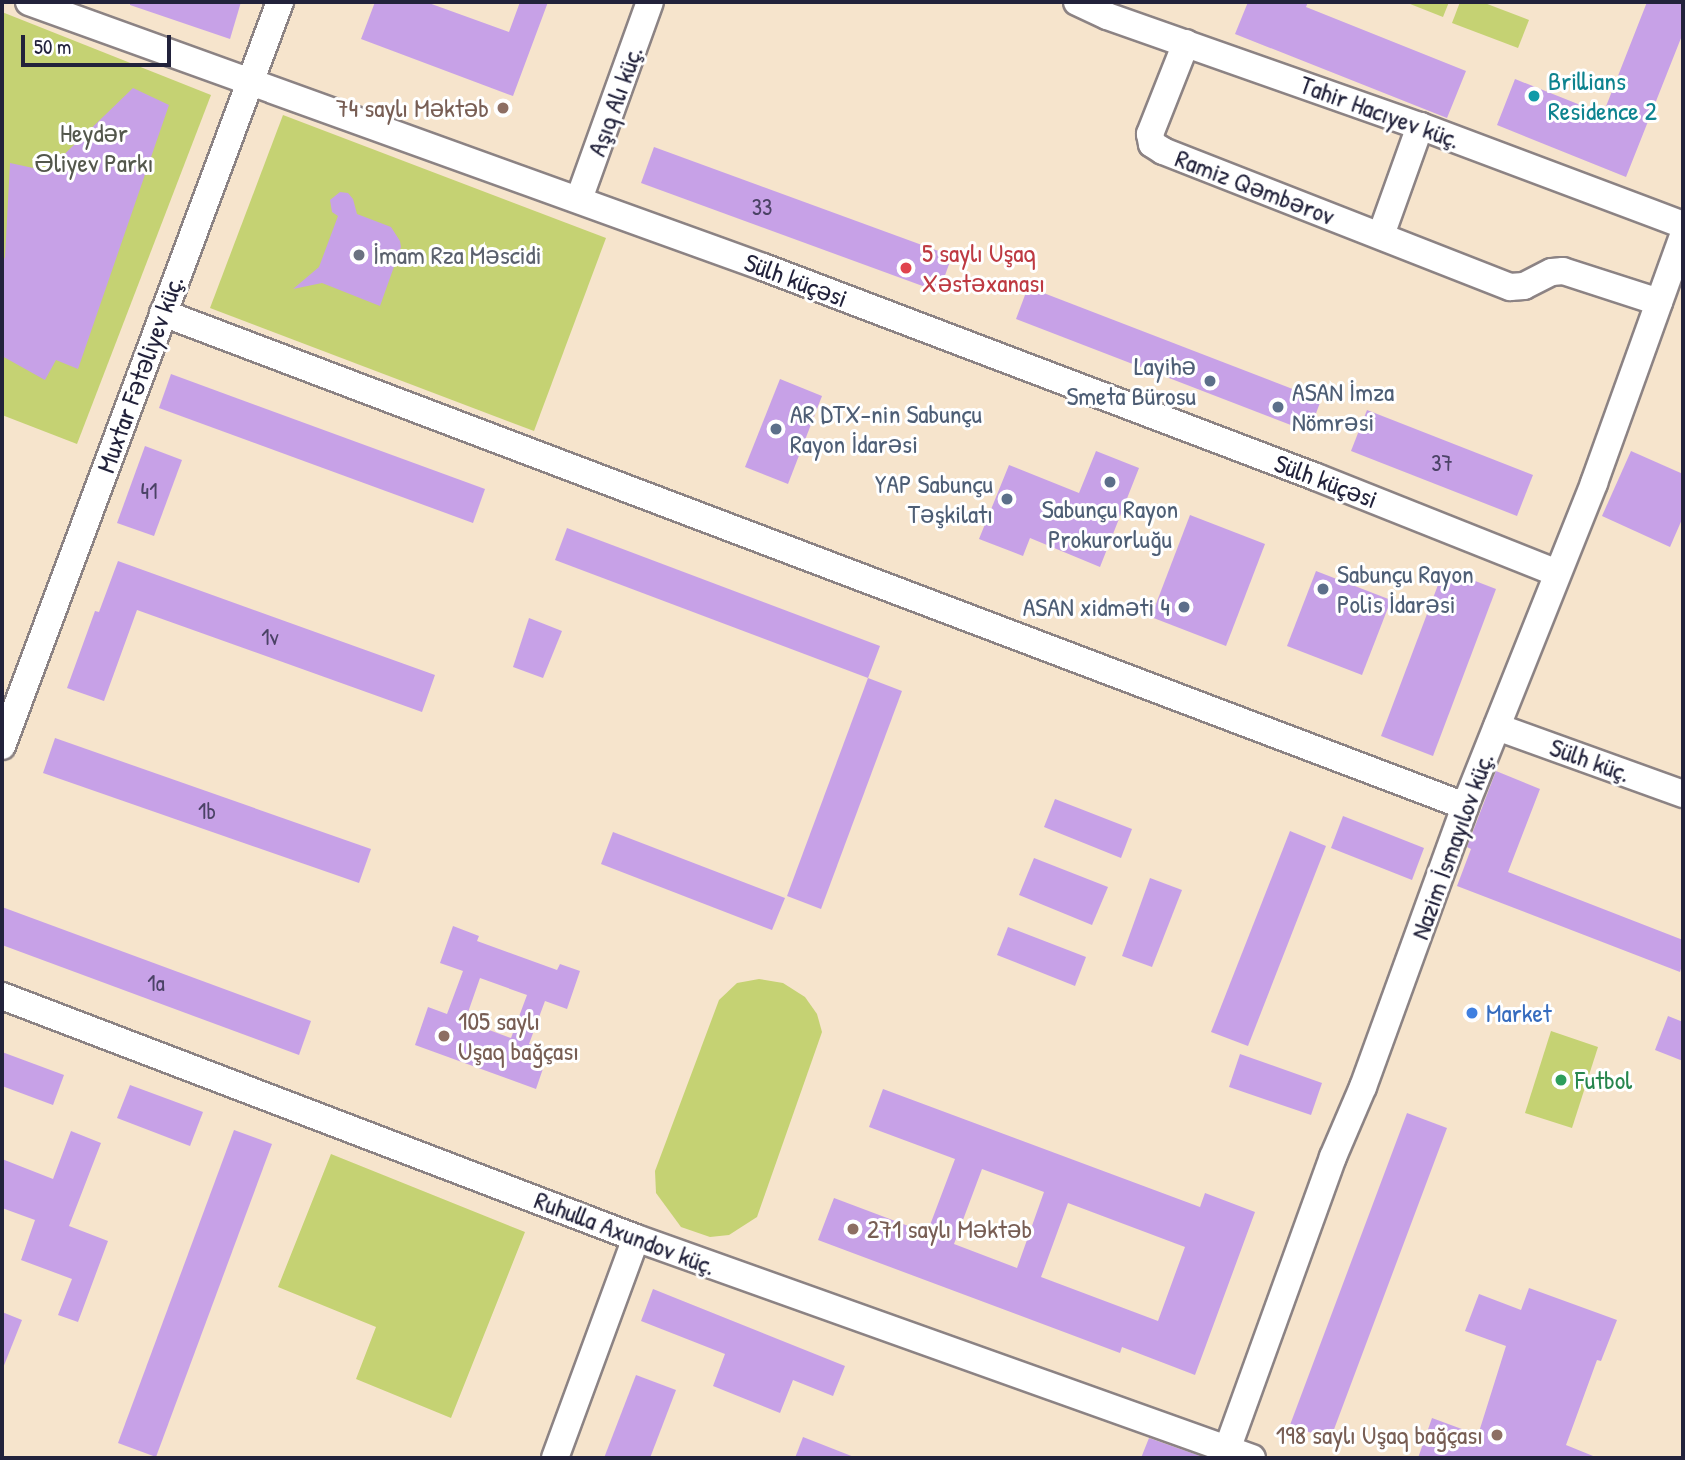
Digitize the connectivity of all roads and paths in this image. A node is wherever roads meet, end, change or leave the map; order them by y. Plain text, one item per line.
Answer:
1 (29, 2) edge
2 (280, 2) edge
3 (650, 2) edge
4 (1077, 2) edge
5 (1185, 43) junction
6 (249, 82) junction
7 (1420, 126) junction
8 (579, 199) junction
9 (1683, 225) edge
10 (1381, 235) junction
11 (1683, 236) edge
12 (1659, 302) junction
13 (163, 313) junction
14 (1557, 573) junction
15 (1497, 727) junction
16 (2, 746) edge
17 (1683, 794) edge
18 (1465, 806) junction
19 (2, 996) edge
20 (636, 1238) junction
21 (1235, 1455) edge
22 (555, 1458) edge

1 - 6 street, Sülh küçəsi
2 - 6 street, Muxtar Fətəliyev küç.
3 - 8 street, Aşıq Alı küç.
4 - 5 street, Tahir Hacıyev küç.
5 - 7 street, Tahir Hacıyev küç.
5 - 10 street, Ramiz Qəmbərov
6 - 8 street, Sülh küçəsi
6 - 13 street, Muxtar Fətəliyev küç.
7 - 9 street, Tahir Hacıyev küç.
7 - 10 street
8 - 14 street, Sülh küçəsi
10 - 12 street, Ramiz Qəmbərov
11 - 12 street, Nazim İsmayılov küç.
12 - 14 street, Nazim İsmayılov küç.
13 - 16 street, Muxtar Fətəliyev küç.
13 - 18 street
14 - 15 street, Nazim İsmayılov küç.
15 - 17 street, Sülh küç.
15 - 18 street, Nazim İsmayılov küç.
18 - 21 street, Nazim İsmayılov küç.
19 - 20 street, Ruhulla Axundov küç.
20 - 21 street, Ruhulla Axundov küç.
20 - 22 street

